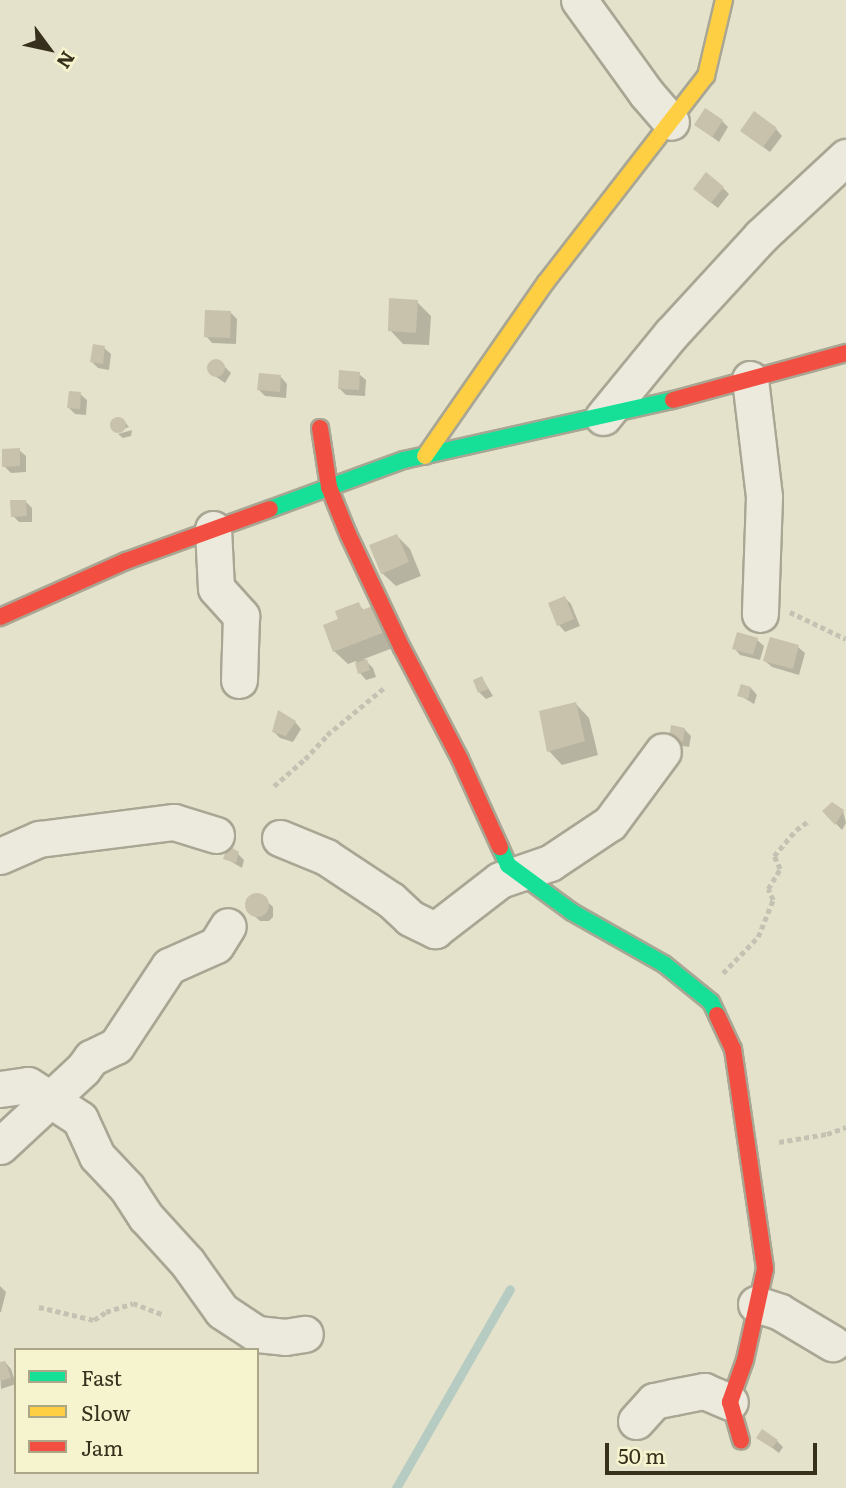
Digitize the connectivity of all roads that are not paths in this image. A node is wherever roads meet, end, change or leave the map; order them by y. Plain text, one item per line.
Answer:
1 (579, 0) edge
2 (724, 0) edge
3 (671, 122) junction
4 (846, 157) edge
5 (846, 353) edge
6 (750, 379) junction
7 (603, 417) junction
8 (320, 428) dead end
9 (425, 456) junction
10 (329, 488) junction
11 (213, 529) junction
12 (760, 606) road end
13 (0, 617) edge
14 (239, 680) dead end
15 (663, 751) dead end
16 (216, 835) dead end
17 (280, 838) dead end
18 (0, 856) edge
19 (518, 875) junction
20 (228, 926) dead end
21 (0, 1088) edge
22 (50, 1099) junction
23 (0, 1146) edge
24 (756, 1304) junction
25 (305, 1334) dead end
26 (832, 1343) dead end
27 (730, 1402) junction
28 (636, 1421) dead end
29 (741, 1440) dead end

1 - 3 street
2 - 3 street
3 - 9 street
4 - 7 street
5 - 6 street
6 - 7 street
6 - 12 street
7 - 9 street
8 - 10 street
9 - 10 street
10 - 11 street
10 - 19 street
11 - 13 street
11 - 14 street
15 - 19 street
16 - 18 street
17 - 19 street
19 - 24 street
20 - 22 street
21 - 22 street
22 - 23 street
22 - 25 street
24 - 26 street
24 - 27 street
27 - 28 street
27 - 29 street

